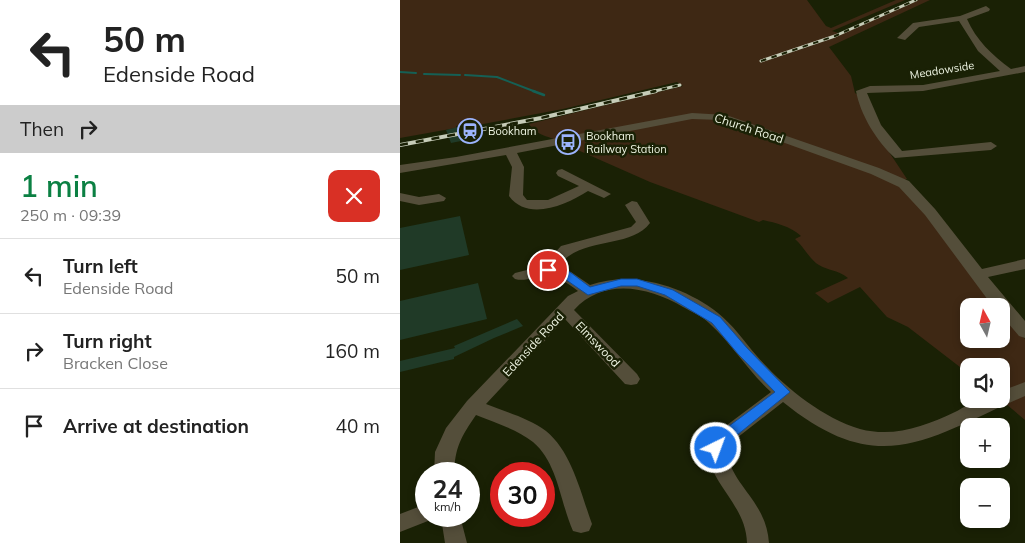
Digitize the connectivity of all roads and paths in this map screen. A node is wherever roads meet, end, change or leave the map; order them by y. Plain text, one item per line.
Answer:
1 (986, 9) dead end
2 (962, 18) junction
3 (902, 38) dead end
4 (1025, 69) edge
5 (1009, 72) junction
6 (991, 146) dead end
7 (509, 150) junction
8 (400, 169) edge
9 (562, 173) dead end
10 (588, 186) junction
11 (402, 193) edge
12 (604, 194) dead end
13 (439, 198) dead end
14 (632, 204) dead end
15 (1025, 264) edge
16 (548, 270) junction
17 (978, 275) junction
18 (520, 276) dead end
19 (588, 291) junction
20 (564, 310) junction
21 (1025, 332) edge
22 (631, 378) dead end
23 (1025, 390) edge
24 (784, 392) junction
25 (1010, 396) edge
26 (473, 406) junction
27 (980, 408) edge
28 (444, 462) edge
29 (415, 517) edge
30 (400, 523) edge
31 (581, 524) dead end
32 (453, 527) edge
33 (456, 543) edge
34 (758, 543) edge

1 - 2 street
2 - 3 street
2 - 5 street
4 - 5 street, Meadowside
5 - 6 street, Meadowside
7 - 8 street, Church Road
7 - 10 street
7 - 17 street, Church Road
9 - 10 street
10 - 12 street
11 - 13 street
14 - 16 street
15 - 17 street
16 - 18 street
16 - 19 street
17 - 21 street, Church Road
19 - 20 street, Edenside Road
19 - 24 street, Edenside Road
20 - 22 street, Elmswood
20 - 26 street, Edenside Road
23 - 25 street, Edenside Road
24 - 27 street, Edenside Road
24 - 34 street
26 - 28 street, Edenside Road
26 - 31 street
29 - 30 street
32 - 33 street

